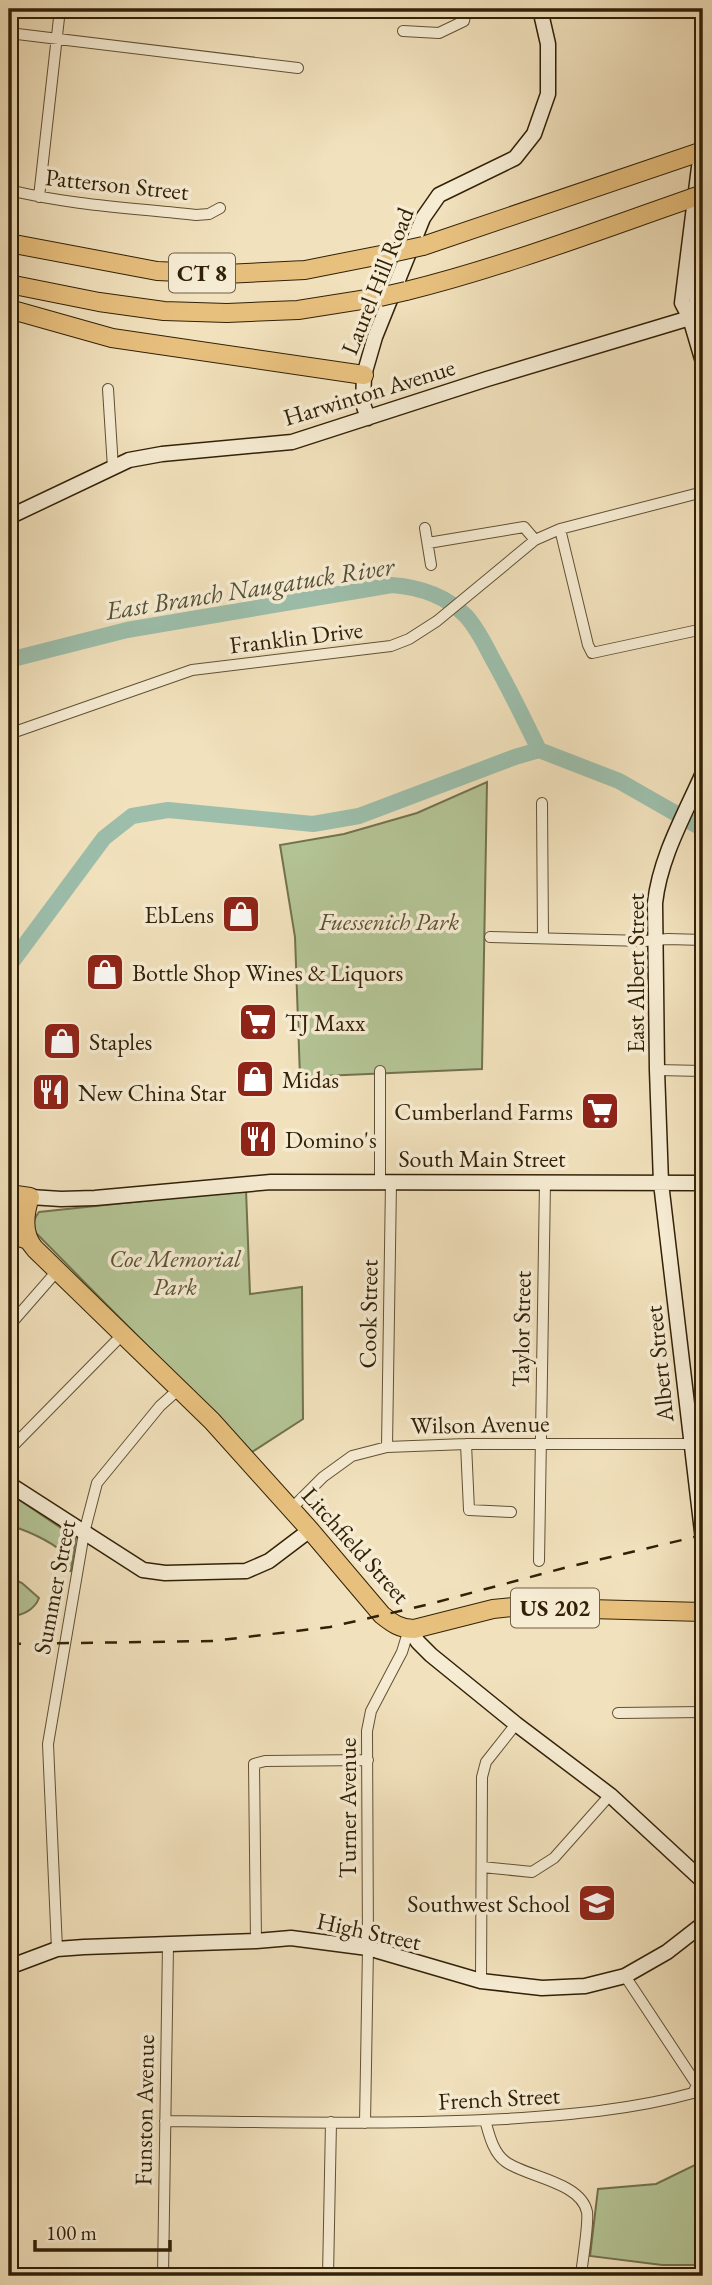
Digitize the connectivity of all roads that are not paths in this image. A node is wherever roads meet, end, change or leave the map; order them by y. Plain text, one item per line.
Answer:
1 (60, 9) edge
2 (467, 9) edge
3 (540, 9) edge
4 (403, 32) dead end
5 (9, 33) edge
6 (56, 38) junction
7 (298, 68) dead end
8 (701, 151) edge
9 (9, 190) edge
10 (697, 196) edge
11 (39, 197) junction
12 (220, 208) dead end
13 (703, 226) edge
14 (9, 243) edge
15 (9, 284) edge
16 (9, 309) edge
17 (697, 316) edge
18 (703, 362) edge
19 (364, 375) junction
20 (108, 389) dead end
21 (368, 418) junction
22 (113, 468) junction
23 (703, 492) edge
24 (9, 517) edge
25 (425, 527) dead end
26 (560, 529) junction
27 (535, 540) junction
28 (428, 543) junction
29 (431, 565) dead end
30 (703, 628) edge
31 (9, 734) edge
32 (703, 773) edge
33 (542, 803) dead end
34 (491, 937) dead end
35 (543, 938) junction
36 (655, 940) junction
37 (703, 940) edge
38 (380, 1070) dead end
39 (657, 1070) junction
40 (703, 1071) edge
41 (385, 1182) junction
42 (545, 1183) junction
43 (661, 1183) junction
44 (703, 1183) edge
45 (9, 1194) edge
46 (30, 1197) junction
47 (9, 1230) edge
48 (28, 1240) junction
49 (57, 1271) junction
50 (9, 1326) edge
51 (123, 1334) junction
52 (179, 1389) junction
53 (466, 1444) junction
54 (540, 1444) junction
55 (691, 1444) junction
56 (387, 1447) junction
57 (9, 1450) edge
58 (698, 1466) edge
59 (9, 1484) edge
60 (291, 1509) junction
61 (511, 1512) dead end
62 (310, 1530) junction
63 (84, 1533) junction
64 (703, 1540) edge
65 (539, 1561) dead end
66 (703, 1612) edge
67 (409, 1629) junction
68 (703, 1712) edge
69 (618, 1713) dead end
70 (516, 1724) junction
71 (368, 1760) junction
72 (610, 1795) junction
73 (482, 1867) junction
74 (703, 1881) edge
75 (703, 1924) edge
76 (256, 1941) junction
77 (168, 1945) junction
78 (368, 1948) junction
79 (57, 1950) junction
80 (9, 1967) edge
81 (625, 1976) junction
82 (481, 1981) junction
83 (485, 2120) junction
84 (165, 2121) junction
85 (331, 2122) junction
86 (365, 2123) junction
87 (163, 2276) edge
88 (328, 2276) edge
89 (581, 2276) edge

1 - 6 street
2 - 4 street
3 - 19 main road, Laurel Hill Road
5 - 6 street
6 - 7 street
6 - 11 street
8 - 14 highway, CT 8, bridge
8 - 17 main road
9 - 11 street, Patterson Street
10 - 15 highway, CT 8, bridge
11 - 12 street, Patterson Street
13 - 17 main road
16 - 19 highway
17 - 18 main road
17 - 21 main road, Harwinton Avenue
19 - 21 main road, Laurel Hill Road
20 - 22 street
21 - 22 main road, Harwinton Avenue
22 - 24 main road, Harwinton Avenue
23 - 26 street, Franklin Drive
25 - 28 street
26 - 27 street, Franklin Drive
26 - 30 street
27 - 28 street
27 - 31 street, Franklin Drive
28 - 29 street
32 - 36 main road, East Albert Street
33 - 35 street
34 - 35 street
35 - 36 street
36 - 37 street
36 - 39 main road, East Albert Street
38 - 41 street, Cook Street
39 - 40 street
39 - 43 main road, East Albert Street
41 - 42 main road, South Main Street
41 - 46 main road, South Main Street
41 - 56 street, Cook Street
42 - 43 main road, South Main Street
42 - 54 street, Taylor Street
43 - 44 main road, South Main Street
43 - 55 main road, Albert Street
45 - 46 highway, South Main Street
46 - 48 highway
47 - 48 highway, Litchfield Street
48 - 49 highway, Litchfield Street
49 - 50 street
49 - 51 highway, Litchfield Street
51 - 52 highway, Litchfield Street
51 - 57 street
52 - 60 highway, Litchfield Street
52 - 63 street, Summer Street
53 - 54 street, Wilson Avenue
53 - 56 street, Wilson Avenue
53 - 61 street
54 - 55 street, Wilson Avenue
54 - 65 street, Taylor Street
55 - 58 main road, Albert Street
56 - 60 street, Wilson Avenue
58 - 64 main road, Albert Street
59 - 63 main road
60 - 62 highway, Litchfield Street
62 - 63 main road
62 - 67 highway, Litchfield Street
63 - 79 street, Summer Street
66 - 67 highway, US 202
67 - 70 main road, Litchfield Street
67 - 71 street, Turner Avenue
68 - 69 street
70 - 72 main road, Litchfield Street
70 - 73 street
71 - 76 street
71 - 78 street, Turner Avenue
72 - 73 street
72 - 74 main road, Litchfield Street
73 - 82 street
75 - 81 main road, High Street
76 - 77 main road, High Street
76 - 78 main road, High Street
77 - 79 main road, High Street
77 - 84 street, Funston Avenue
78 - 82 main road, High Street
78 - 86 street, Turner Avenue
79 - 80 main road, High Street
81 - 82 main road, High Street
81 - 83 street, French Street
83 - 86 street, French Street
83 - 89 street
84 - 85 street, French Street
84 - 87 street, Funston Avenue
85 - 86 street, French Street
85 - 88 street

